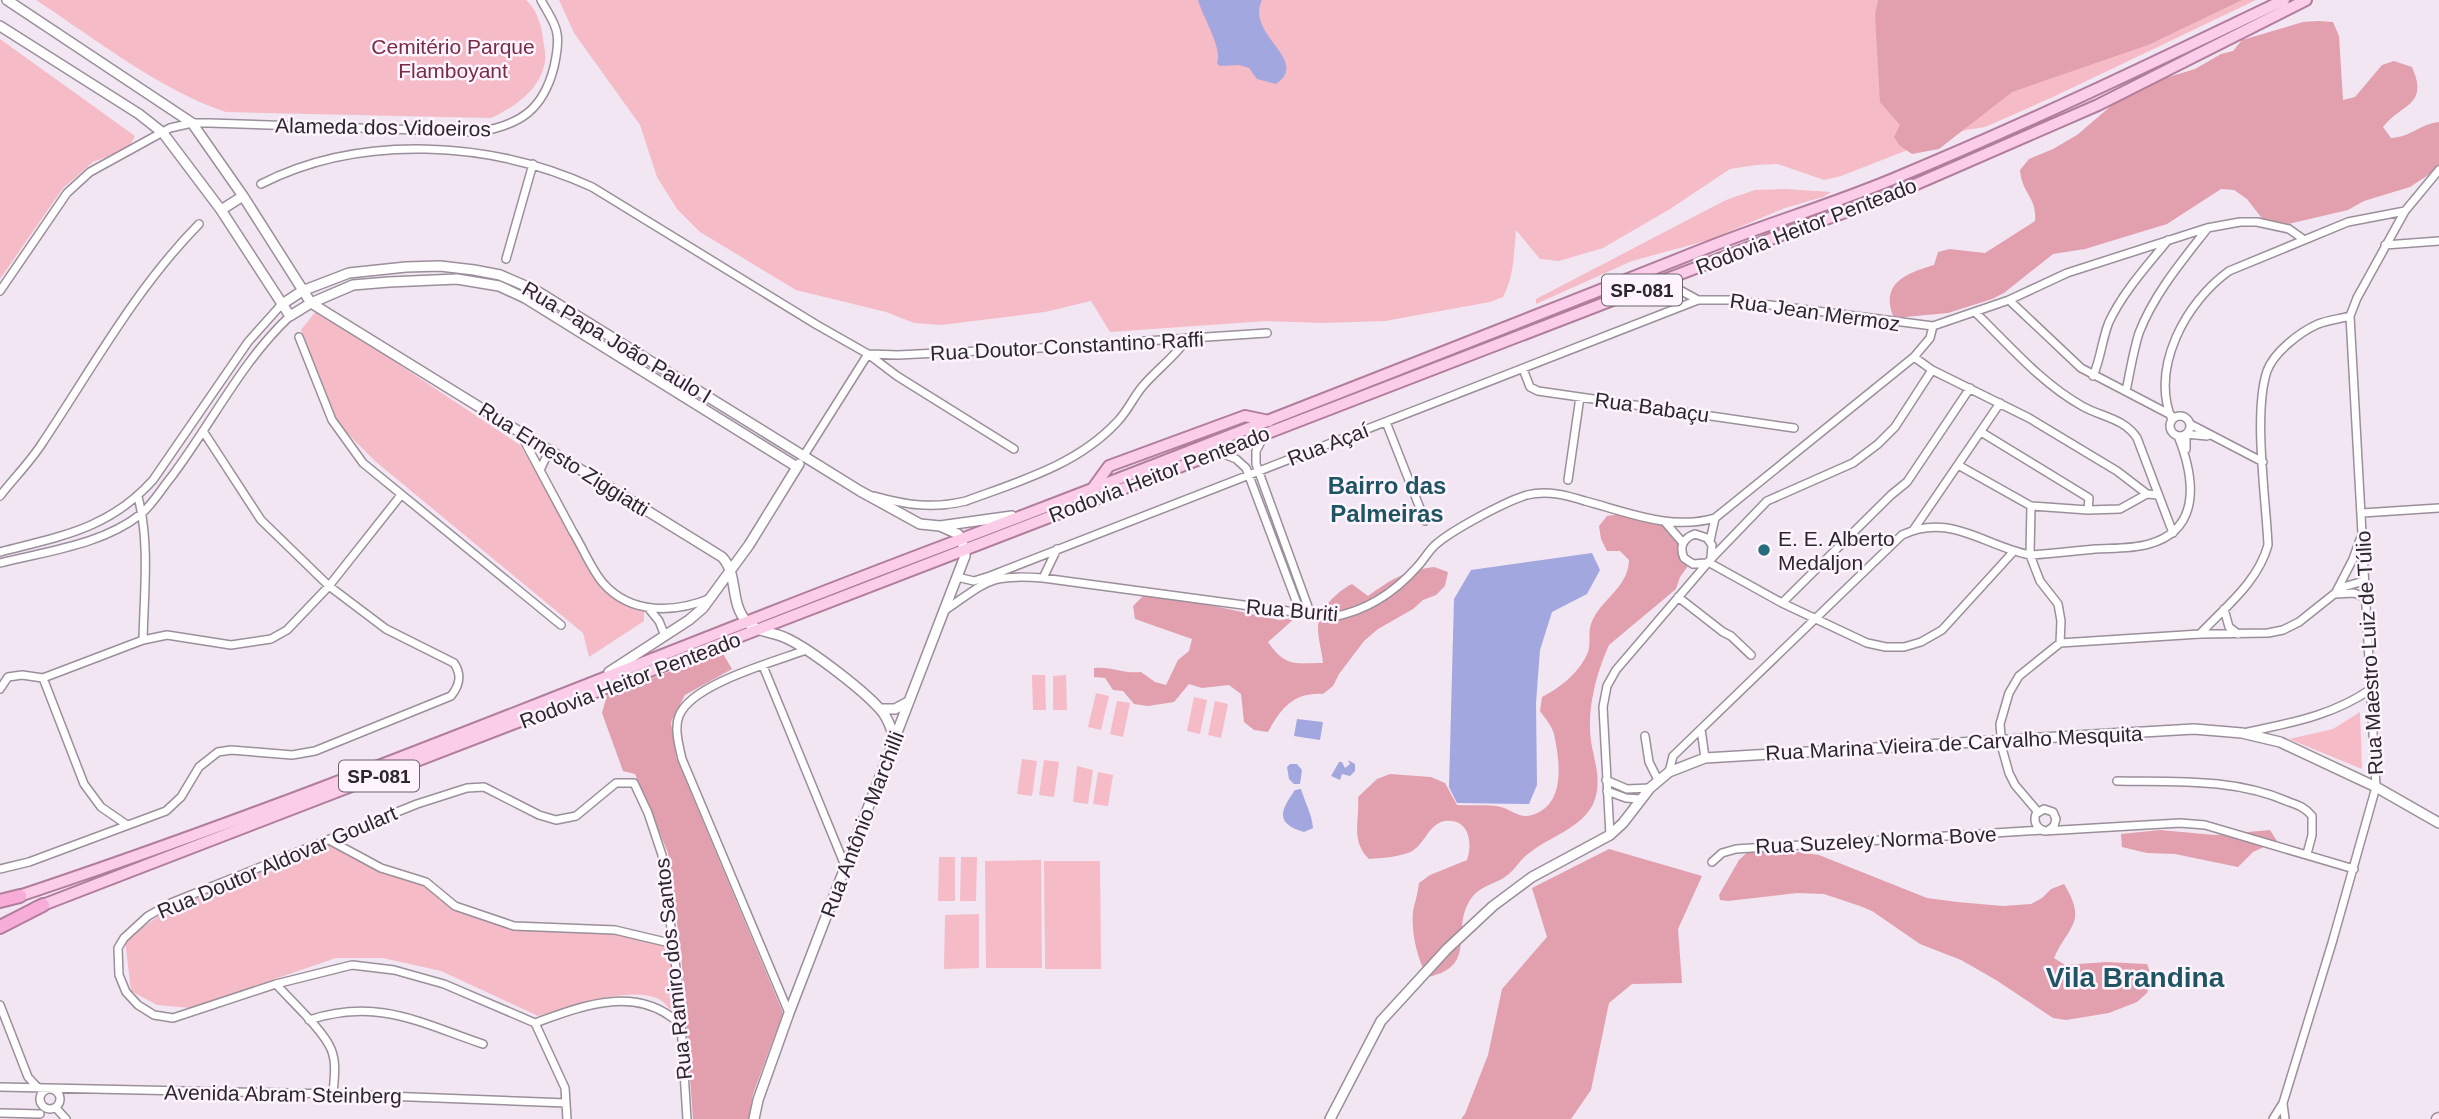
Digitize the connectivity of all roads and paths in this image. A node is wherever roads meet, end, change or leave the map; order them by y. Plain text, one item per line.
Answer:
1 (7, 0) edge
2 (541, 0) edge
3 (2284, 0) edge
4 (2306, 0) edge
5 (0, 26) edge
6 (191, 123) junction
7 (163, 133) junction
8 (533, 164) junction
9 (2439, 170) edge
10 (261, 184) dead end
11 (243, 195) junction
12 (221, 210) junction
13 (2405, 211) junction
14 (199, 223) dead end
15 (2207, 228) junction
16 (2168, 239) junction
17 (2303, 239) junction
18 (2439, 240) edge
19 (2385, 245) junction
20 (506, 259) dead end
21 (1673, 278) junction
22 (0, 291) edge
23 (302, 291) junction
24 (1698, 300) junction
25 (2009, 300) junction
26 (311, 303) junction
27 (281, 305) junction
28 (1976, 313) junction
29 (290, 316) junction
30 (2350, 316) junction
31 (1933, 326) junction
32 (1267, 333) dead end
33 (299, 337) dead end
34 (1185, 340) junction
35 (868, 354) junction
36 (1914, 357) junction
37 (1524, 369) junction
38 (1932, 370) junction
39 (2093, 376) junction
40 (1970, 388) junction
41 (2126, 391) junction
42 (1580, 397) junction
43 (2000, 404) junction
44 (2172, 417) junction
45 (1386, 422) junction
46 (2190, 424) junction
47 (1794, 428) dead end
48 (519, 430) junction
49 (203, 431) junction
50 (1981, 432) junction
51 (1265, 434) junction
52 (2182, 435) junction
53 (2213, 436) junction
54 (550, 449) junction
55 (1014, 449) dead end
56 (1217, 452) junction
57 (803, 457) junction
58 (2263, 462) junction
59 (1958, 465) junction
60 (797, 467) junction
61 (540, 470) junction
62 (1258, 472) junction
63 (1250, 475) junction
64 (1568, 480) dead end
65 (860, 491) junction
66 (2147, 494) junction
67 (401, 495) junction
68 (2158, 495) junction
69 (0, 496) edge
70 (138, 497) junction
71 (921, 506) junction
72 (2031, 506) junction
73 (2439, 508) edge
74 (2088, 510) junction
75 (142, 513) junction
76 (2362, 513) junction
77 (1027, 514) junction
78 (1715, 518) junction
79 (913, 521) junction
80 (1426, 521) dead end
81 (1665, 522) junction
82 (1685, 524) junction
83 (940, 526) junction
84 (1913, 529) junction
85 (2173, 533) junction
86 (1695, 534) junction
87 (2362, 534) junction
88 (1710, 541) junction
89 (1683, 543) junction
90 (963, 544) junction
91 (1057, 548) junction
92 (2014, 551) junction
93 (0, 552) edge
94 (2030, 555) junction
95 (1709, 560) junction
96 (1688, 562) junction
97 (0, 563) edge
98 (731, 570) junction
99 (957, 577) junction
100 (1043, 578) junction
101 (1692, 581) junction
102 (2364, 581) junction
103 (329, 586) junction
104 (2335, 594) junction
105 (712, 597) junction
106 (1678, 597) junction
107 (2365, 597) junction
108 (1782, 603) junction
109 (649, 609) junction
110 (2224, 609) junction
111 (944, 611) junction
112 (1301, 614) junction
113 (1311, 615) junction
114 (1816, 618) junction
115 (746, 621) junction
116 (561, 625) dead end
117 (758, 630) junction
118 (2200, 634) junction
119 (2238, 634) junction
120 (665, 636) junction
121 (143, 640) junction
122 (2060, 643) junction
123 (806, 650) junction
124 (1751, 655) dead end
125 (763, 666) junction
126 (43, 678) junction
127 (597, 680) junction
128 (0, 689) edge
129 (2371, 689) junction
130 (909, 701) junction
131 (880, 709) junction
132 (2286, 724) junction
133 (1701, 729) junction
134 (2242, 733) junction
135 (1645, 736) dead end
136 (894, 739) junction
137 (2000, 739) junction
138 (2280, 742) junction
139 (1705, 758) junction
140 (1668, 772) junction
141 (1606, 780) junction
142 (1658, 780) junction
143 (2117, 781) dead end
144 (634, 783) joint
145 (2376, 787) junction
146 (1650, 788) junction
147 (1607, 791) junction
148 (1640, 799) junction
149 (2038, 812) junction
150 (2439, 823) edge
151 (127, 825) junction
152 (2046, 830) junction
153 (1610, 835) junction
154 (329, 840) junction
155 (2306, 854) junction
156 (1712, 862) dead end
157 (846, 868) junction
158 (0, 869) edge
159 (2354, 869) junction
160 (20, 896) joint
161 (0, 902) edge
162 (43, 905) junction
163 (0, 921) edge
164 (0, 927) edge
165 (674, 944) junction
166 (276, 984) junction
167 (0, 1005) edge
168 (789, 1013) junction
169 (309, 1020) junction
170 (535, 1023) junction
171 (681, 1025) junction
172 (483, 1044) dead end
173 (0, 1087) edge
174 (38, 1088) junction
175 (49, 1090) junction
176 (333, 1094) junction
177 (758, 1100) junction
178 (566, 1103) junction
179 (2283, 1103) junction
180 (56, 1108) junction
181 (0, 1113) edge
182 (40, 1114) edge
183 (66, 1119) edge
184 (567, 1119) edge
185 (687, 1119) edge
186 (754, 1119) edge
187 (760, 1119) edge
188 (1330, 1119) edge
189 (2273, 1119) edge
190 (2285, 1119) edge

1 - 6 street
2 - 6 street, Alameda dos Vidoeiros
3 - 77 main road, Rodovia Heitor Penteado / SP-081
4 - 21 main road, Rodovia Heitor Penteado / SP-081
5 - 7 street
6 - 7 street
6 - 11 street, Rua Ernesto Ziggiatti
7 - 12 street
7 - 22 street
8 - 10 street
8 - 20 street
8 - 35 street
9 - 13 street
11 - 12 street
11 - 23 street, Rua Ernesto Ziggiatti
12 - 27 street
13 - 17 street
13 - 19 street
14 - 69 street
15 - 16 street
15 - 17 street
15 - 41 street
16 - 25 street
16 - 39 street
17 - 44 street
18 - 19 street
19 - 30 street
21 - 24 street
21 - 51 main road, Rodovia Heitor Penteado / SP-081
23 - 26 street, Rua Ernesto Ziggiatti
23 - 27 street, Rua Papa João Paulo I
23 - 57 street, Rua Papa João Paulo I
24 - 31 street, Rua Jean Mermoz
24 - 37 street, Rua Açaí
25 - 28 street
25 - 39 street
26 - 29 street, Rua Papa João Paulo I
26 - 48 street, Rua Ernesto Ziggiatti
26 - 60 street, Rua Papa João Paulo I
27 - 29 street
27 - 70 street, Rua Papa João Paulo I
28 - 31 street
28 - 68 street
29 - 49 street, Rua Papa João Paulo I
30 - 58 street
30 - 76 street, Rua Maestro Luiz de Túlio
31 - 36 street
32 - 34 street, Rua Doutor Constantino Raffi
33 - 67 street
34 - 35 street, Rua Doutor Constantino Raffi
34 - 71 street
35 - 55 street
35 - 57 street
36 - 38 street
36 - 78 street
37 - 42 street, Rua Babaçu
37 - 45 street, Rua Açaí
38 - 40 street
38 - 95 street
39 - 41 street
40 - 43 street
40 - 108 street
41 - 44 street
42 - 47 street, Rua Babaçu
42 - 64 street
43 - 50 street
43 - 66 street
44 - 46 street
44 - 52 street
45 - 62 street, Rua Açaí
45 - 80 street
46 - 52 street
46 - 53 street
48 - 54 street, Rua Ernesto Ziggiatti
48 - 61 street
49 - 75 street, Rua Papa João Paulo I
49 - 103 street
50 - 59 street
50 - 74 street
51 - 56 main road, Rodovia Heitor Penteado / SP-081
51 - 62 street
52 - 53 street
52 - 85 street
53 - 58 street
54 - 61 street
54 - 98 street, Rua Ernesto Ziggiatti
56 - 63 street
56 - 90 main road, Rodovia Heitor Penteado / SP-081
57 - 60 street
57 - 65 street, Rua Papa João Paulo I
58 - 110 street
59 - 72 street
59 - 84 street
60 - 98 street
61 - 109 street
62 - 63 street, Rua Açaí
62 - 113 street
63 - 91 street, Rua Açaí
63 - 112 street
65 - 71 street
65 - 79 street, Rua Papa João Paulo I
66 - 68 street
66 - 74 street
67 - 103 street
67 - 116 street
68 - 85 street
70 - 75 street
70 - 93 street, Rua Papa João Paulo I
71 - 79 street
72 - 74 street
72 - 94 street
73 - 76 street
75 - 97 street, Rua Papa João Paulo I
75 - 121 street
76 - 87 street, Rua Maestro Luiz de Túlio
77 - 83 street, Rua Papa João Paulo I
77 - 90 main road, Rodovia Heitor Penteado / SP-081
78 - 82 street, Rua Buriti
78 - 88 street
79 - 83 street, Rua Papa João Paulo I
81 - 82 street, Rua Buriti
81 - 89 street
81 - 113 street, Rua Buriti
82 - 86 street
83 - 90 street, Rua Papa João Paulo I
84 - 92 street
84 - 114 street
85 - 94 street
86 - 88 street
86 - 89 street
87 - 102 street, Rua Maestro Luiz de Túlio
87 - 104 street
88 - 95 street
89 - 96 street
90 - 99 street, Rua Antônio Marchilli
90 - 115 main road, Rodovia Heitor Penteado / SP-081
90 - 117 main road, Rodovia Heitor Penteado / SP-081
91 - 99 street, Rua Açaí
91 - 100 street
92 - 94 street
92 - 114 street
94 - 122 street
95 - 96 street
95 - 101 street
95 - 108 street
96 - 101 street
98 - 105 street
98 - 115 street
99 - 111 street, Rua Antônio Marchilli
100 - 111 street, Rua Buriti
100 - 112 street, Rua Buriti
101 - 106 street
102 - 104 street
102 - 107 street, Rua Maestro Luiz de Túlio
103 - 121 street
103 - 151 street
104 - 107 street
104 - 119 street
105 - 109 street
105 - 120 street
106 - 124 street
106 - 141 street
107 - 129 street, Rua Maestro Luiz de Túlio
108 - 114 street
109 - 120 street
110 - 118 street
110 - 119 street
111 - 130 street, Rua Antônio Marchilli
112 - 113 street, Rua Buriti
114 - 133 street
115 - 117 street
115 - 127 main road, Rodovia Heitor Penteado / SP-081
117 - 123 street
117 - 162 main road, Rodovia Heitor Penteado / SP-081
118 - 119 street
118 - 122 street
120 - 127 street
121 - 126 street
122 - 137 street
123 - 125 street
123 - 131 street
125 - 157 street
125 - 168 street
126 - 128 street
126 - 151 street
127 - 160 main road, Rodovia Heitor Penteado / SP-081
129 - 132 street, Rua Marina Vieira de Carvalho Mesquita
129 - 145 street, Rua Maestro Luiz de Túlio
130 - 131 street
130 - 136 street, Rua Antônio Marchilli
131 - 136 street
132 - 134 street, Rua Marina Vieira de Carvalho Mesquita
132 - 138 street
133 - 139 street
133 - 140 street
134 - 137 street, Rua Marina Vieira de Carvalho Mesquita
134 - 138 street, Rua Marina Vieira de Carvalho Mesquita
135 - 142 street
136 - 157 street, Rua Antônio Marchilli
137 - 139 street, Rua Marina Vieira de Carvalho Mesquita
137 - 149 street
138 - 145 street, Rua Marina Vieira de Carvalho Mesquita
139 - 140 street, Rua Marina Vieira de Carvalho Mesquita
140 - 142 street, Rua Marina Vieira de Carvalho Mesquita
141 - 146 street
141 - 147 street
142 - 146 street, Rua Marina Vieira de Carvalho Mesquita
143 - 155 street
144 - 154 street, Rua Doutor Aldovar Goulart
144 - 165 street, Rua Ramiro dos Santos
145 - 150 street, Rua Marina Vieira de Carvalho Mesquita
145 - 159 street, Rua Maestro Luiz de Túlio
146 - 148 street, Rua Marina Vieira de Carvalho Mesquita
147 - 148 street
147 - 153 street
148 - 153 street, Rua Marina Vieira de Carvalho Mesquita
149 - 152 street
149 - 152 street
151 - 158 street
152 - 155 street, Rua Suzeley Norma Bove
152 - 156 street, Rua Suzeley Norma Bove
153 - 188 street
154 - 165 street
154 - 166 street, Rua Doutor Aldovar Goulart
155 - 159 street, Rua Suzeley Norma Bove
157 - 168 street, Rua Antônio Marchilli
159 - 179 street, Rua Maestro Luiz de Túlio
160 - 161 highway
162 - 163 main road, Rodovia Heitor Penteado / SP-081
162 - 164 highway
165 - 171 street, Rua Ramiro dos Santos
166 - 169 street
166 - 170 street, Rua Doutor Aldovar Goulart
167 - 174 street
168 - 177 street, Rua Antônio Marchilli
169 - 172 street
169 - 176 street
170 - 171 street
170 - 178 street
171 - 185 street, Rua Ramiro dos Santos
173 - 174 street, Avenida Abram Steinberg
174 - 175 street, Avenida Abram Steinberg
175 - 176 street, Avenida Abram Steinberg
175 - 180 street
175 - 182 street
176 - 178 street, Avenida Abram Steinberg
177 - 186 street, Rua Antônio Marchilli
177 - 187 street, Rua Antônio Marchilli
178 - 184 street
179 - 189 street
179 - 190 street
180 - 182 street
180 - 183 street
181 - 182 street

